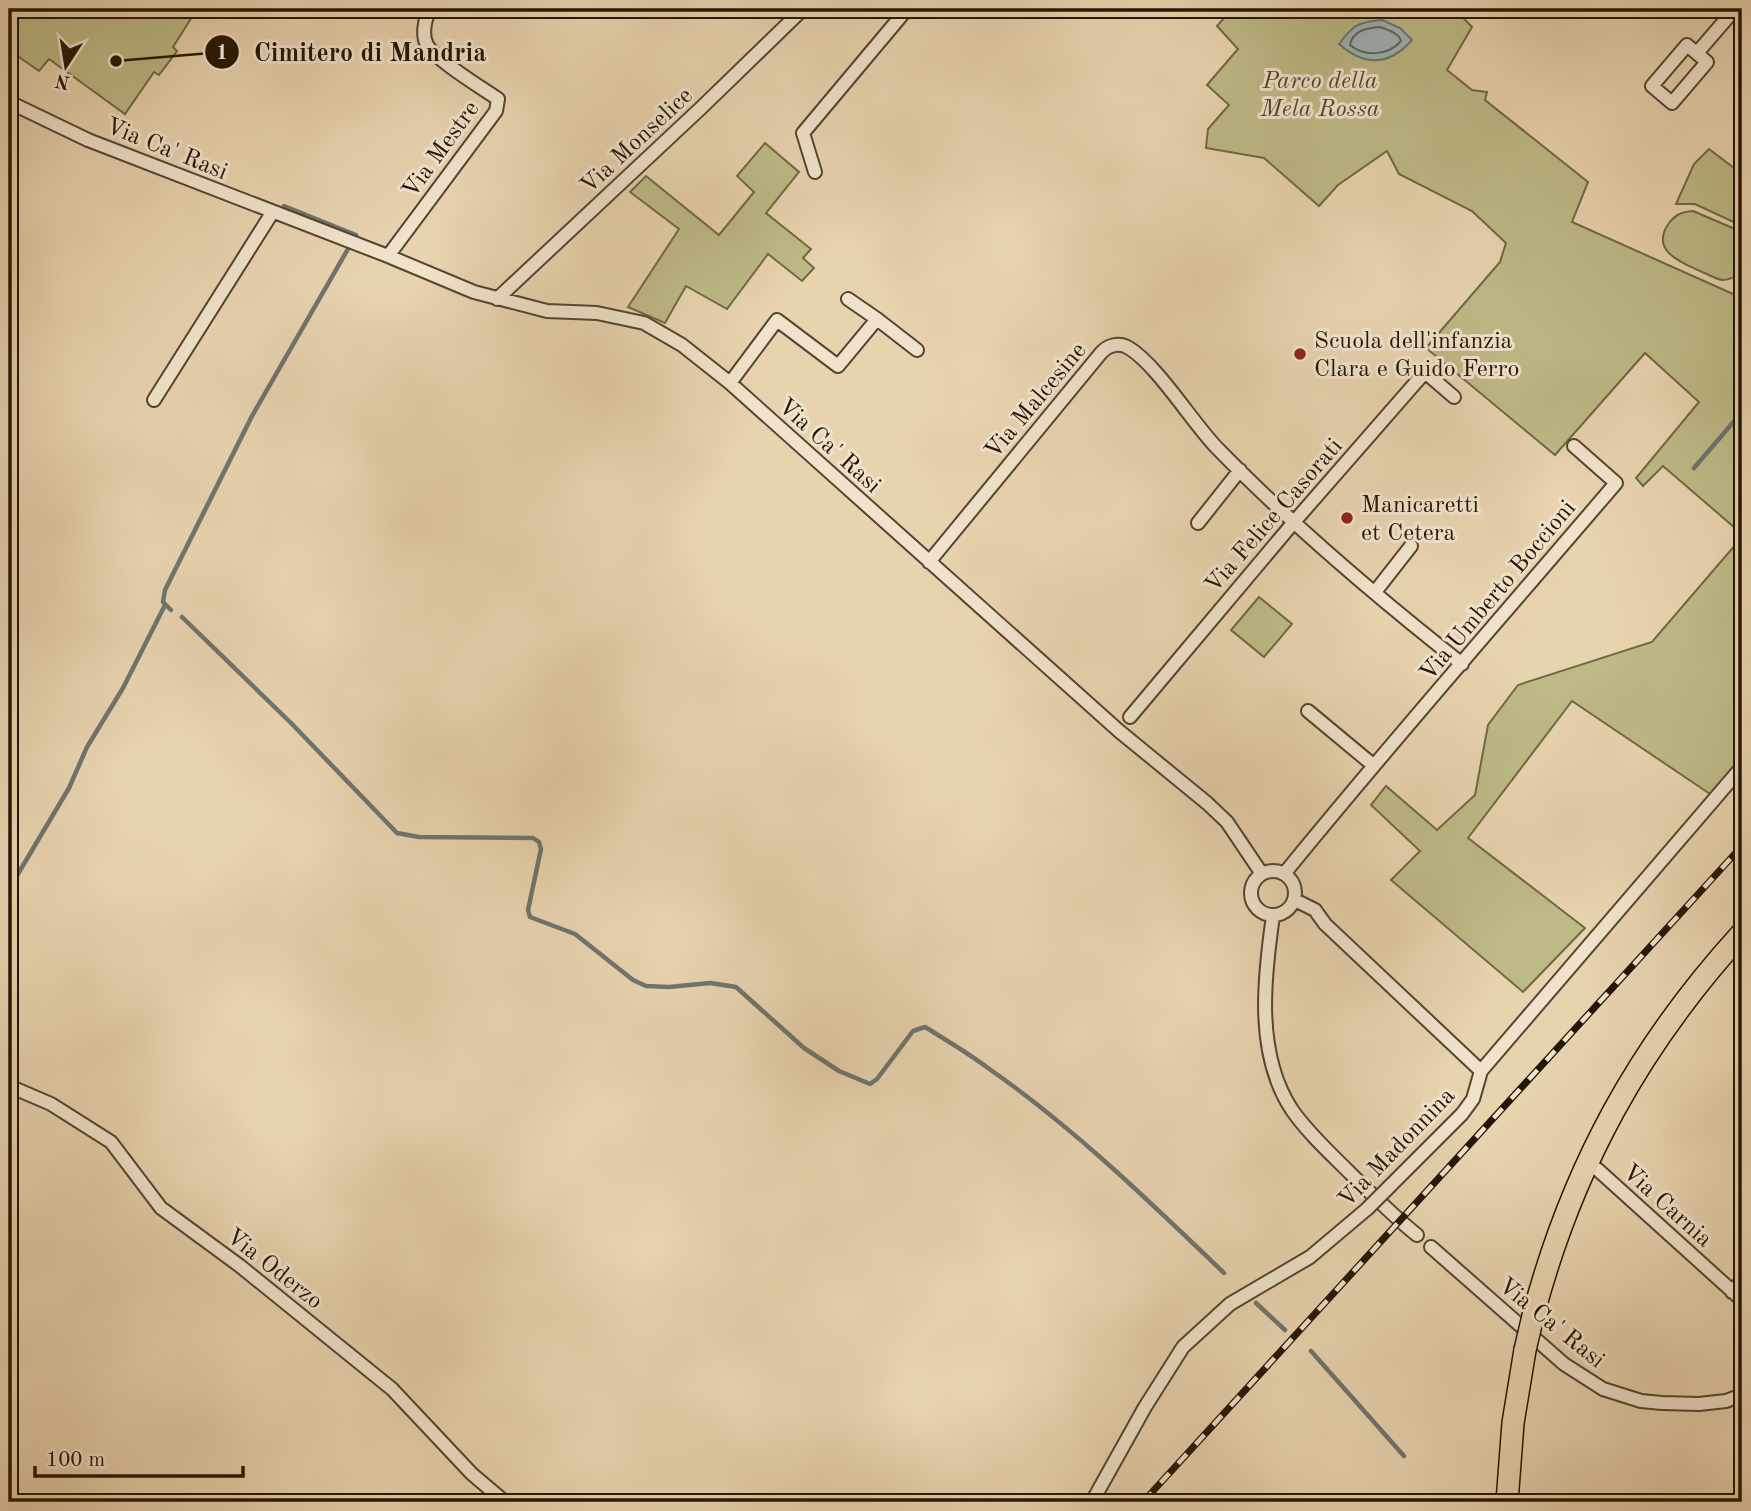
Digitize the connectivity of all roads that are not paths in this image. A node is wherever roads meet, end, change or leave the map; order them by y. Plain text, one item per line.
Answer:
1 (431, 9) edge
2 (803, 9) edge
3 (907, 9) edge
4 (1735, 9) edge
5 (1698, 53) junction
6 (9, 102) edge
7 (815, 172) dead end
8 (272, 213) junction
9 (388, 256) junction
10 (497, 299) junction
11 (848, 299) dead end
12 (877, 319) junction
13 (917, 350) dead end
14 (730, 383) junction
15 (1454, 397) dead end
16 (154, 400) dead end
17 (1574, 446) dead end
18 (1240, 470) junction
19 (1294, 522) junction
20 (1198, 523) dead end
21 (1411, 546) dead end
22 (929, 562) junction
23 (1374, 592) junction
24 (1462, 664) junction
25 (1308, 711) dead end
26 (1130, 717) dead end
27 (1373, 765) junction
28 (1742, 766) edge
29 (1262, 874) junction
30 (1284, 874) junction
31 (1295, 900) junction
32 (1273, 916) junction
33 (1742, 933) edge
34 (1480, 1071) junction
35 (9, 1086) edge
36 (1597, 1169) dead end
37 (1417, 1235) dead end
38 (1431, 1247) dead end
39 (1742, 1280) edge
40 (1737, 1296) edge
41 (1742, 1395) edge
42 (505, 1502) edge
43 (1092, 1502) edge
44 (1507, 1502) edge

1 - 9 street, Via Mestre
2 - 10 street, Via Monselice
3 - 7 street
4 - 5 street
5 - 5 street
6 - 8 street, Via Ca' Rasi
8 - 9 street, Via Ca' Rasi
8 - 16 street
9 - 10 street, Via Ca' Rasi
10 - 14 street, Via Ca' Rasi
11 - 12 street
12 - 13 street
12 - 14 street
14 - 22 street, Via Ca' Rasi
15 - 19 street, Via Felice Casorati
17 - 24 street, Via Umberto Boccioni
18 - 19 street, Via Malcesine
18 - 20 street
18 - 22 street, Via Malcesine
19 - 23 street, Via Malcesine
19 - 26 street, Via Felice Casorati
21 - 23 street
22 - 29 street, Via Ca' Rasi
23 - 24 street, Via Malcesine
24 - 27 street, Via Umberto Boccioni
25 - 27 street
27 - 30 street, Via Umberto Boccioni
28 - 34 street, Via Madonnina
29 - 30 street
29 - 32 street
30 - 31 street
31 - 32 street
31 - 34 street
32 - 37 street
33 - 44 highway, bridge
34 - 43 street, Via Madonnina, bridge
35 - 42 street, Via Oderzo
36 - 40 street, Via Carnia
38 - 41 street, Via Ca' Rasi
39 - 40 street

